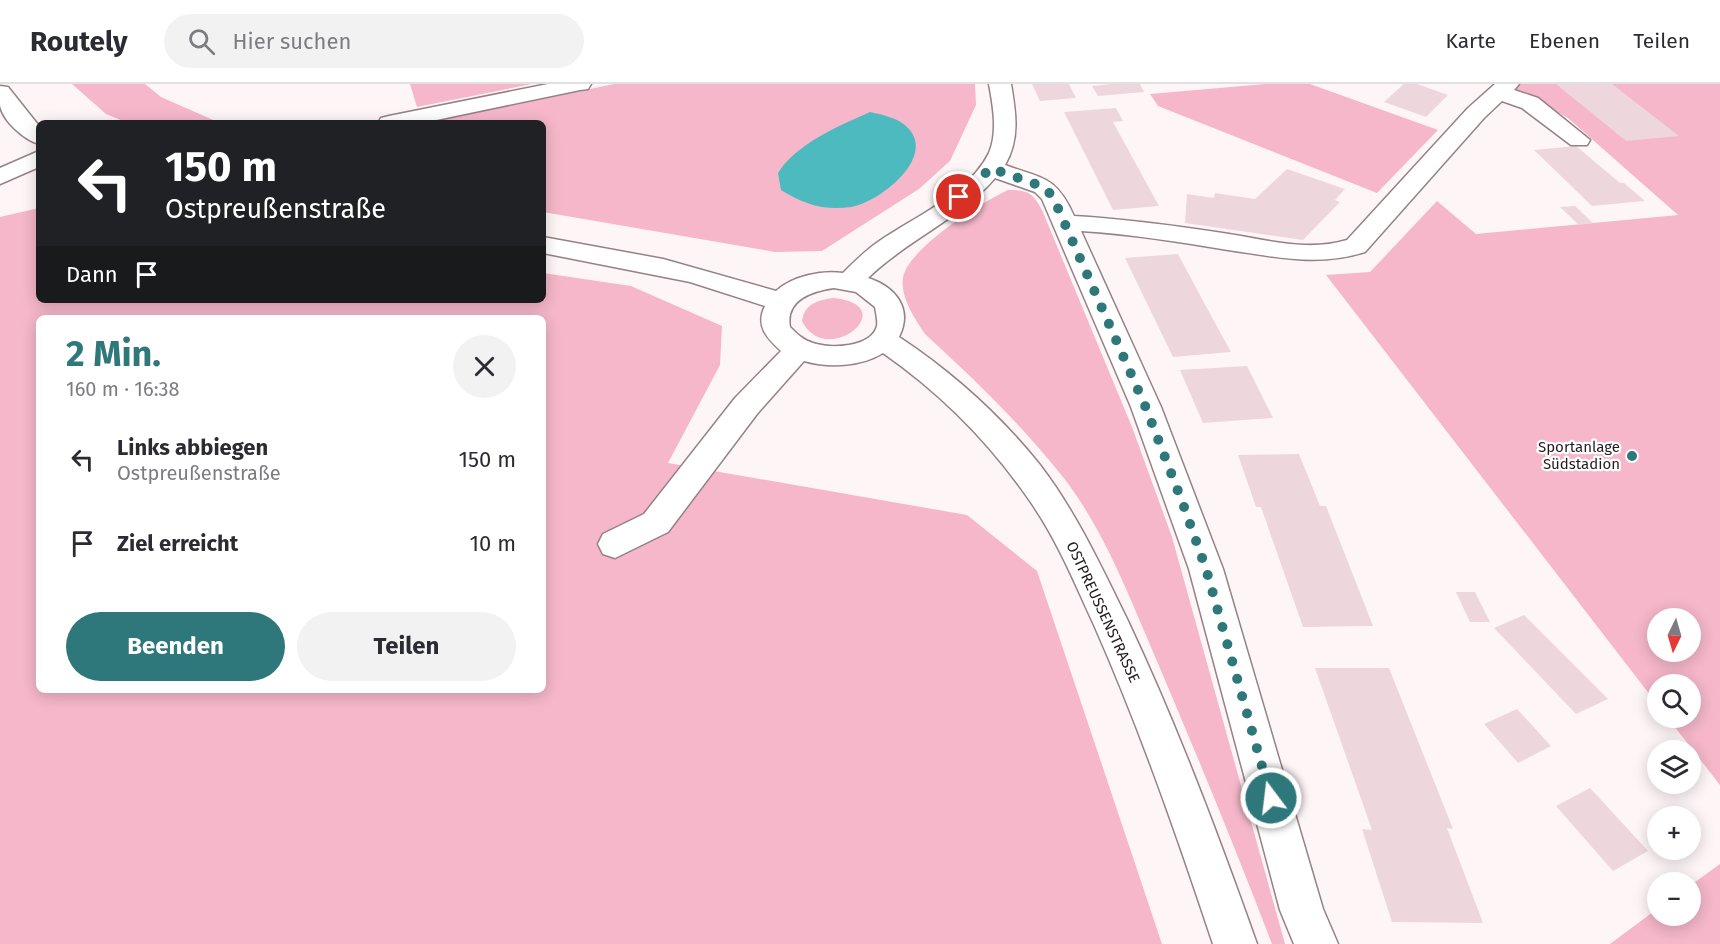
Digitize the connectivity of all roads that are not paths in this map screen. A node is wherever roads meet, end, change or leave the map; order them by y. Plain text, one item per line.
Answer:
1 (580, 84) edge
2 (1000, 84) edge
3 (1504, 88) edge
4 (0, 92) edge
5 (404, 120) edge
6 (36, 135) edge
7 (1579, 140) dead end
8 (36, 159) edge
9 (990, 168) junction
10 (0, 177) edge
11 (1066, 223) junction
12 (546, 246) edge
13 (850, 281) junction
14 (780, 302) junction
15 (882, 339) junction
16 (798, 350) junction
17 (615, 544) dead end
18 (1235, 944) edge
19 (1316, 944) edge

1 - 5 street
2 - 9 street
3 - 7 street
3 - 11 street
4 - 6 street
8 - 10 street
9 - 11 street
9 - 13 street
11 - 19 street
12 - 14 street
13 - 14 street
13 - 15 street
14 - 16 street
15 - 16 street
15 - 18 street, OSTPREUSSENSTRASSE
16 - 17 street

